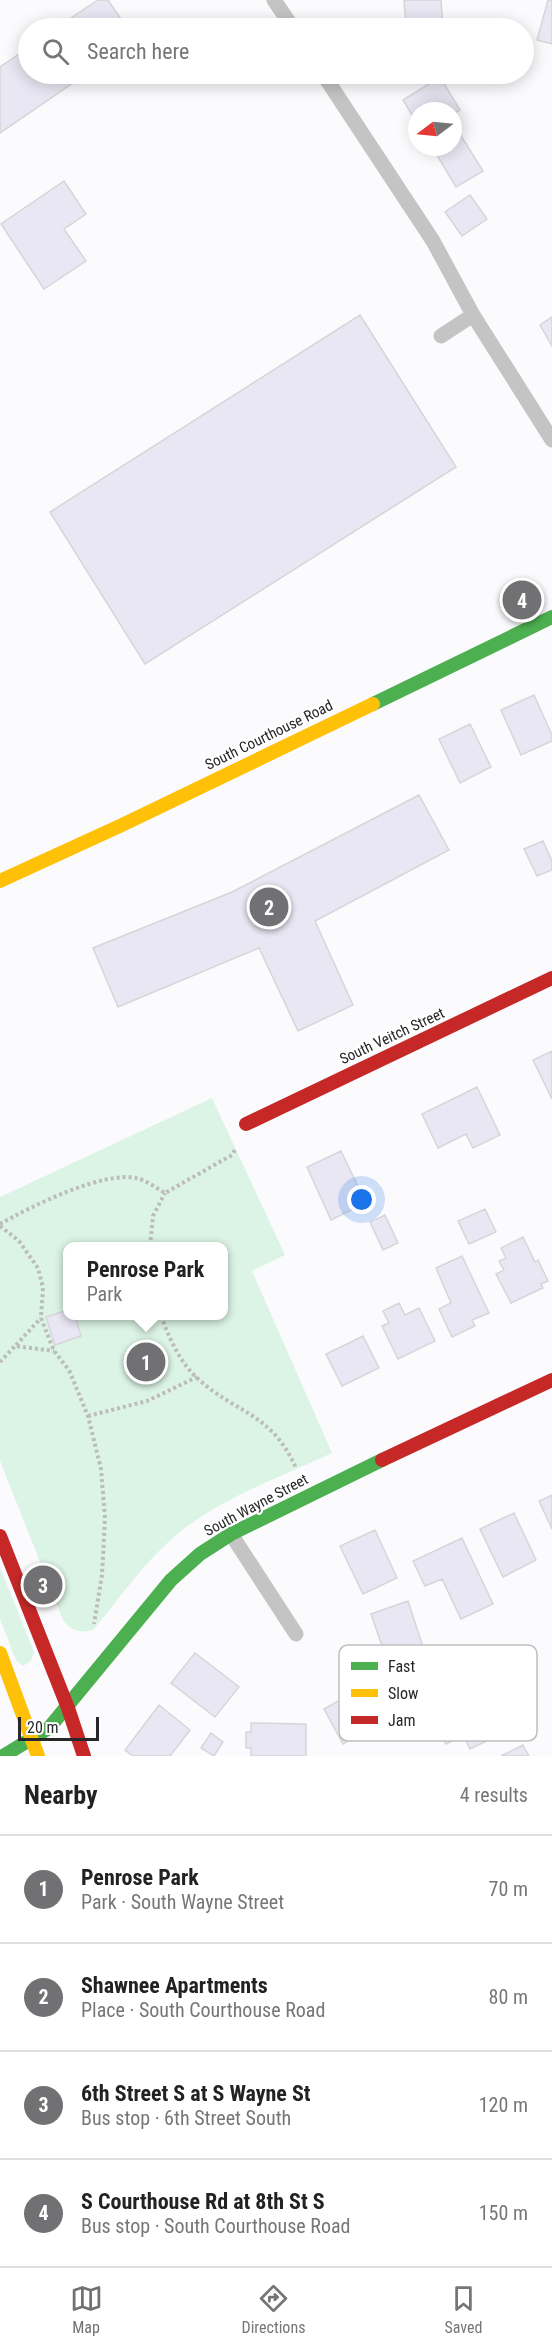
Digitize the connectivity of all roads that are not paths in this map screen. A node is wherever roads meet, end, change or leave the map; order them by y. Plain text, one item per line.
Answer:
1 (274, 0) edge
2 (286, 18) edge
3 (330, 84) edge
4 (473, 315) junction
5 (441, 336) dead end
6 (552, 440) edge
7 (552, 617) edge
8 (0, 881) edge
9 (552, 978) edge
10 (246, 1124) road end
11 (552, 1380) edge
12 (231, 1534) junction
13 (0, 1536) edge
14 (296, 1634) dead end
15 (0, 1653) edge
16 (68, 1708) junction
17 (32, 1738) junction
18 (3, 1756) edge
19 (38, 1756) edge
20 (84, 1756) edge

1 - 2 lane
3 - 4 lane
4 - 5 lane
4 - 6 lane
7 - 8 street, South Courthouse Road
9 - 10 street, South Veitch Street
11 - 12 street, South Wayne Street
12 - 14 lane
12 - 16 street, South Wayne Street
13 - 16 street
15 - 17 street
16 - 17 street, South Wayne Street
16 - 20 street
17 - 18 street, South Wayne Street
17 - 19 street

